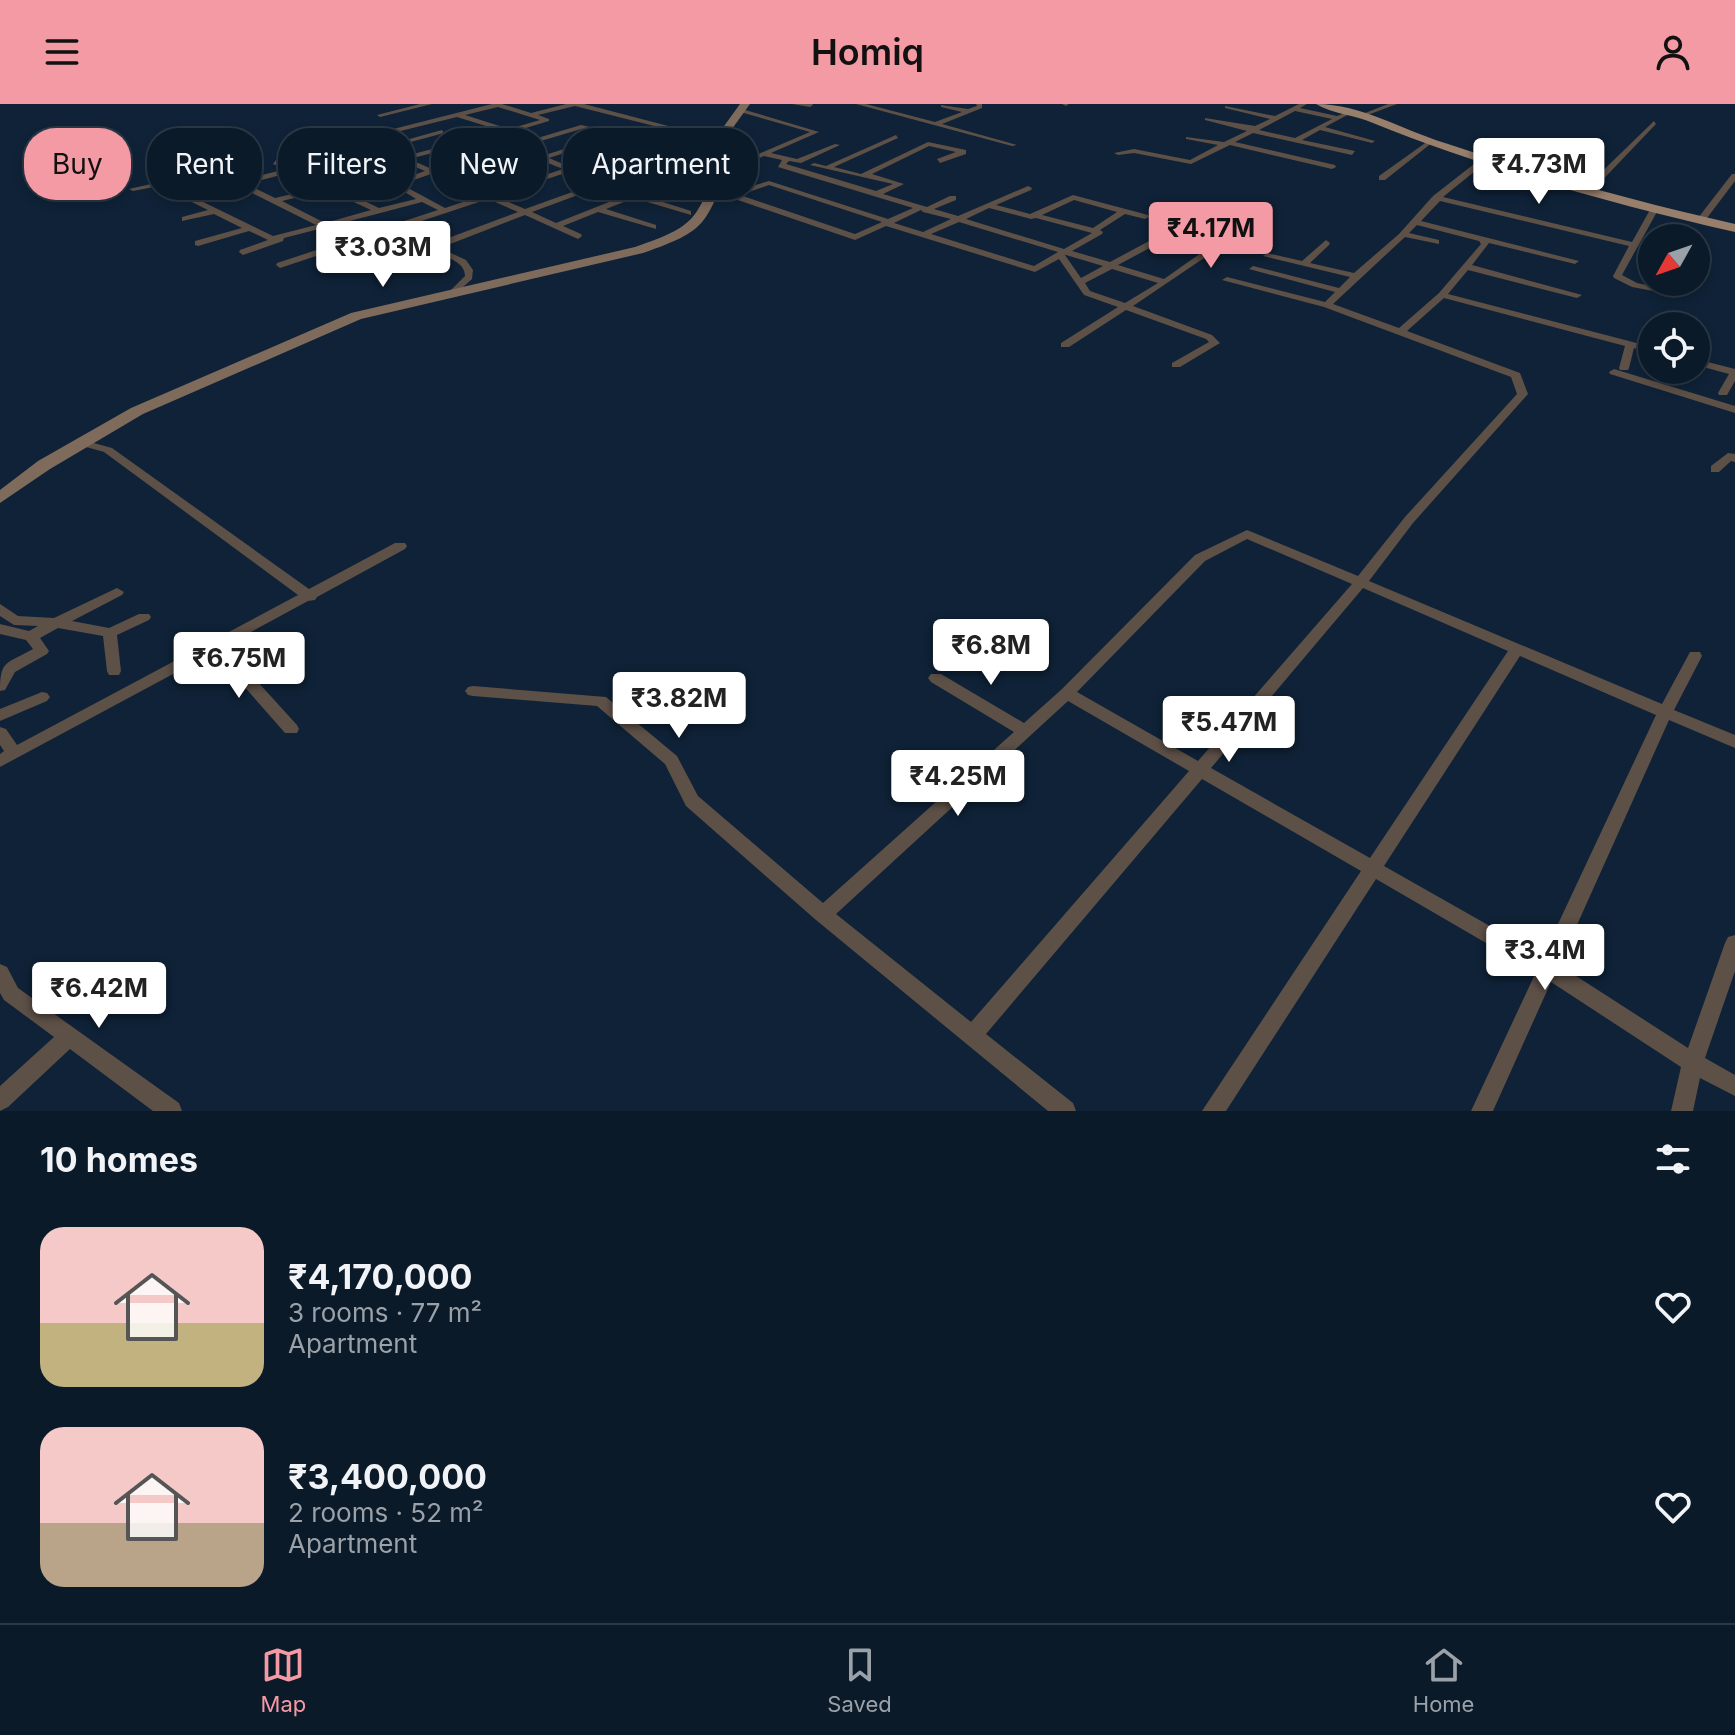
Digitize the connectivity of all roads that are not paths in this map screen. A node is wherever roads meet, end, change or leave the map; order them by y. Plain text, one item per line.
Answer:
1 (429, 104) edge
2 (496, 104) edge
3 (575, 104) edge
4 (795, 104) edge
5 (859, 104) edge
6 (979, 104) edge
7 (1304, 104) edge
8 (1321, 104) edge
9 (1394, 104) edge
10 (810, 105) edge
11 (943, 106) edge
12 (560, 107) junction
13 (744, 107) edge
14 (1227, 107) dead end
15 (898, 108) dead end
16 (1294, 109) junction
17 (518, 111) junction
18 (888, 111) junction
19 (967, 111) junction
20 (611, 112) junction
21 (1357, 113) junction
22 (456, 114) junction
23 (380, 115) dead end
24 (529, 115) junction
25 (562, 116) dead end
26 (584, 118) dead end
27 (1274, 118) junction
28 (1339, 118) junction
29 (1207, 119) dead end
30 (547, 120) junction
31 (416, 123) junction
32 (1654, 123) dead end
33 (936, 124) junction
34 (399, 128) edge
35 (431, 128) edge
36 (500, 128) edge
37 (520, 128) edge
38 (669, 128) edge
39 (731, 128) edge
40 (1319, 128) junction
41 (1251, 129) junction
42 (896, 137) dead end
43 (1188, 138) dead end
44 (1296, 140) junction
45 (1372, 141) dead end
46 (1265, 142) dead end
47 (1430, 142) junction
48 (1226, 143) junction
49 (837, 145) dead end
50 (1014, 145) dead end
51 (1118, 153) dead end
52 (1264, 153) junction
53 (1352, 153) dead end
54 (763, 154) junction
55 (1317, 155) dead end
56 (758, 156) edge
57 (787, 159) junction
58 (1486, 159) junction
59 (798, 161) junction
60 (940, 161) dead end
61 (1305, 161) junction
62 (1332, 167) dead end
63 (827, 168) junction
64 (805, 171) junction
65 (865, 174) junction
66 (1735, 176) edge
67 (1382, 178) dead end
68 (769, 183) junction
69 (147, 186) edge
70 (758, 187) edge
71 (1028, 188) dead end
72 (133, 189) dead end
73 (1082, 189) dead end
74 (1588, 190) junction
75 (876, 194) junction
76 (262, 195) edge
77 (415, 195) edge
78 (563, 198) edge
79 (953, 198) dead end
80 (1071, 198) junction
81 (1436, 198) junction
82 (423, 199) junction
83 (192, 200) edge
84 (278, 200) edge
85 (356, 200) edge
86 (475, 200) edge
87 (497, 200) edge
88 (620, 200) edge
89 (648, 200) edge
90 (707, 200) edge
91 (747, 200) edge
92 (274, 201) junction
93 (990, 206) junction
94 (598, 209) junction
95 (922, 209) junction
96 (443, 210) junction
97 (1654, 210) junction
98 (215, 211) junction
99 (379, 211) junction
100 (1124, 211) junction
101 (525, 212) junction
102 (688, 213) dead end
103 (1034, 215) junction
104 (1145, 217) dead end
105 (185, 219) dead end
106 (959, 220) junction
107 (1701, 220) junction
108 (888, 222) junction
109 (1416, 222) junction
110 (324, 226) junction
111 (555, 226) junction
112 (653, 227) dead end
113 (250, 228) junction
114 (1097, 228) dead end
115 (1735, 228) edge
116 (1238, 231) dead end
117 (998, 232) junction
118 (925, 234) junction
119 (1403, 234) junction
120 (578, 236) dead end
121 (284, 237) junction
122 (989, 238) dead end
123 (354, 240) junction
124 (1485, 240) junction
125 (1154, 242) dead end
126 (1436, 242) dead end
127 (198, 243) dead end
128 (1326, 243) dead end
129 (979, 244) dead end
130 (1635, 245) junction
131 (433, 248) junction
132 (969, 249) junction
133 (243, 252) dead end
134 (1064, 254) junction
135 (411, 255) dead end
136 (1267, 256) dead end
137 (1575, 261) dead end
138 (1304, 264) junction
139 (280, 265) dead end
140 (1113, 266) junction
141 (1467, 267) junction
142 (1253, 269) dead end
143 (1356, 276) junction
144 (1227, 280) dead end
145 (1165, 282) junction
146 (1079, 283) junction
147 (1638, 286) edge
148 (1341, 291) junction
149 (453, 293) junction
150 (1442, 295) junction
151 (1577, 295) dead end
152 (1327, 305) junction
153 (1123, 308) junction
154 (1400, 332) junction
155 (1065, 345) dead end
156 (1630, 345) junction
157 (1638, 347) edge
158 (1176, 365) dead end
159 (1710, 366) edge
160 (1735, 372) edge
161 (1723, 393) dead end
162 (1735, 410) edge
163 (83, 443) junction
164 (1735, 458) edge
165 (1715, 469) dead end
166 (0, 498) edge
167 (400, 546) dead end
168 (1360, 583) junction
169 (117, 592) dead end
170 (310, 597) junction
171 (0, 609) edge
172 (144, 617) dead end
173 (57, 623) junction
174 (0, 629) edge
175 (110, 633) junction
176 (31, 636) junction
177 (217, 646) junction
178 (1516, 651) junction
179 (1695, 656) dead end
180 (114, 671) dead end
181 (936, 678) dead end
182 (0, 686) edge
183 (473, 691) dead end
184 (1067, 693) junction
185 (42, 697) dead end
186 (1665, 713) junction
187 (0, 715) edge
188 (291, 729) dead end
189 (1025, 731) junction
190 (0, 733) edge
191 (1735, 742) edge
192 (7, 757) edge
193 (1199, 771) junction
194 (1373, 866) junction
195 (823, 914) junction
196 (1733, 955) edge
197 (1548, 969) junction
198 (3, 986) edge
199 (70, 1036) junction
200 (972, 1036) junction
201 (1693, 1063) junction
202 (1735, 1086) edge
203 (0, 1100) edge
204 (163, 1109) edge
205 (1065, 1111) edge
206 (1213, 1111) edge
207 (1482, 1111) edge
208 (1682, 1111) edge

1 - 23 street
2 - 17 street
2 - 22 street
3 - 12 street
3 - 20 street
4 - 10 street
5 - 18 street
6 - 19 street
7 - 16 street
8 - 21 main road
9 - 21 street
11 - 19 street
12 - 17 street
12 - 24 street
13 - 39 street
13 - 54 street
14 - 27 street
15 - 18 street
16 - 27 street
16 - 28 street
17 - 24 street
18 - 33 street
19 - 33 street
20 - 26 street
20 - 38 street
21 - 28 street
21 - 47 main road
22 - 31 street
22 - 36 street
24 - 30 street
25 - 30 street
27 - 41 street
28 - 40 street
29 - 41 street
30 - 37 street
31 - 34 street
31 - 35 street
32 - 74 street
33 - 50 street
40 - 44 street
40 - 45 street
41 - 44 street
41 - 48 street
42 - 63 street
43 - 48 street
44 - 53 street
46 - 52 street
47 - 58 main road
47 - 67 street
48 - 51 street
48 - 52 street
49 - 59 street
52 - 61 street
54 - 56 street
54 - 57 street
55 - 61 street
57 - 59 street
57 - 64 street
58 - 74 main road
58 - 81 street
59 - 63 street
60 - 65 street
61 - 62 street
63 - 65 street
64 - 68 street
64 - 75 street
65 - 75 street
66 - 107 street
68 - 70 street
68 - 108 street
69 - 72 street
71 - 93 street
73 - 80 street
74 - 97 main road
75 - 95 street
76 - 92 street
77 - 82 street
78 - 101 street
79 - 95 street
80 - 100 street
80 - 103 street
81 - 109 street
81 - 130 street
82 - 96 street
82 - 99 street
83 - 98 street
84 - 92 street
85 - 99 street
86 - 96 street
87 - 101 street
88 - 94 street
89 - 102 street
90 - 149 street
91 - 108 street
92 - 110 street
93 - 103 street
93 - 106 street
94 - 111 street
94 - 112 street
95 - 106 street
95 - 108 street
96 - 123 street
97 - 107 main road
97 - 130 street
98 - 105 street
98 - 113 street
99 - 110 street
100 - 104 street
100 - 114 street
101 - 111 street
101 - 131 street
103 - 134 street
106 - 117 street
106 - 118 street
107 - 115 main road
108 - 118 street
109 - 119 street
109 - 124 street
110 - 121 street
110 - 123 street
111 - 120 street
113 - 121 street
113 - 127 street
116 - 145 street
117 - 122 street
117 - 134 street
118 - 132 street
119 - 126 street
119 - 143 street
121 - 133 street
123 - 139 street
124 - 137 street
124 - 141 street
125 - 140 street
128 - 138 street
129 - 132 street
130 - 147 street
131 - 135 street
131 - 149 street
132 - 134 street
134 - 140 street
134 - 146 street
136 - 138 street
138 - 143 street
140 - 145 street
140 - 146 street
141 - 150 street
141 - 151 street
142 - 148 street
143 - 148 street
144 - 152 street
145 - 153 street
146 - 153 street
148 - 152 street
149 - 163 street
150 - 154 street
150 - 156 street
152 - 154 street
153 - 155 street
153 - 158 street
154 - 168 street
156 - 157 street
156 - 162 street
159 - 160 street
160 - 161 street
163 - 166 street
163 - 170 street
164 - 165 street
167 - 170 street
168 - 178 street
168 - 184 street
168 - 193 street
169 - 173 street
170 - 177 street
171 - 173 street
172 - 175 street
173 - 175 street
173 - 176 street
174 - 176 street
175 - 180 street
176 - 182 street
177 - 188 street
177 - 192 street
178 - 186 street
178 - 194 street
179 - 186 street
181 - 189 street
183 - 195 street
184 - 189 street
184 - 193 street
185 - 187 street
186 - 191 street
186 - 197 street
189 - 195 street
190 - 192 street
193 - 194 street
193 - 200 street
194 - 197 street
194 - 206 street
195 - 200 street
196 - 201 street
197 - 201 street
197 - 207 street
198 - 199 street
199 - 203 street
199 - 204 street
200 - 205 street
201 - 202 street
201 - 208 street

